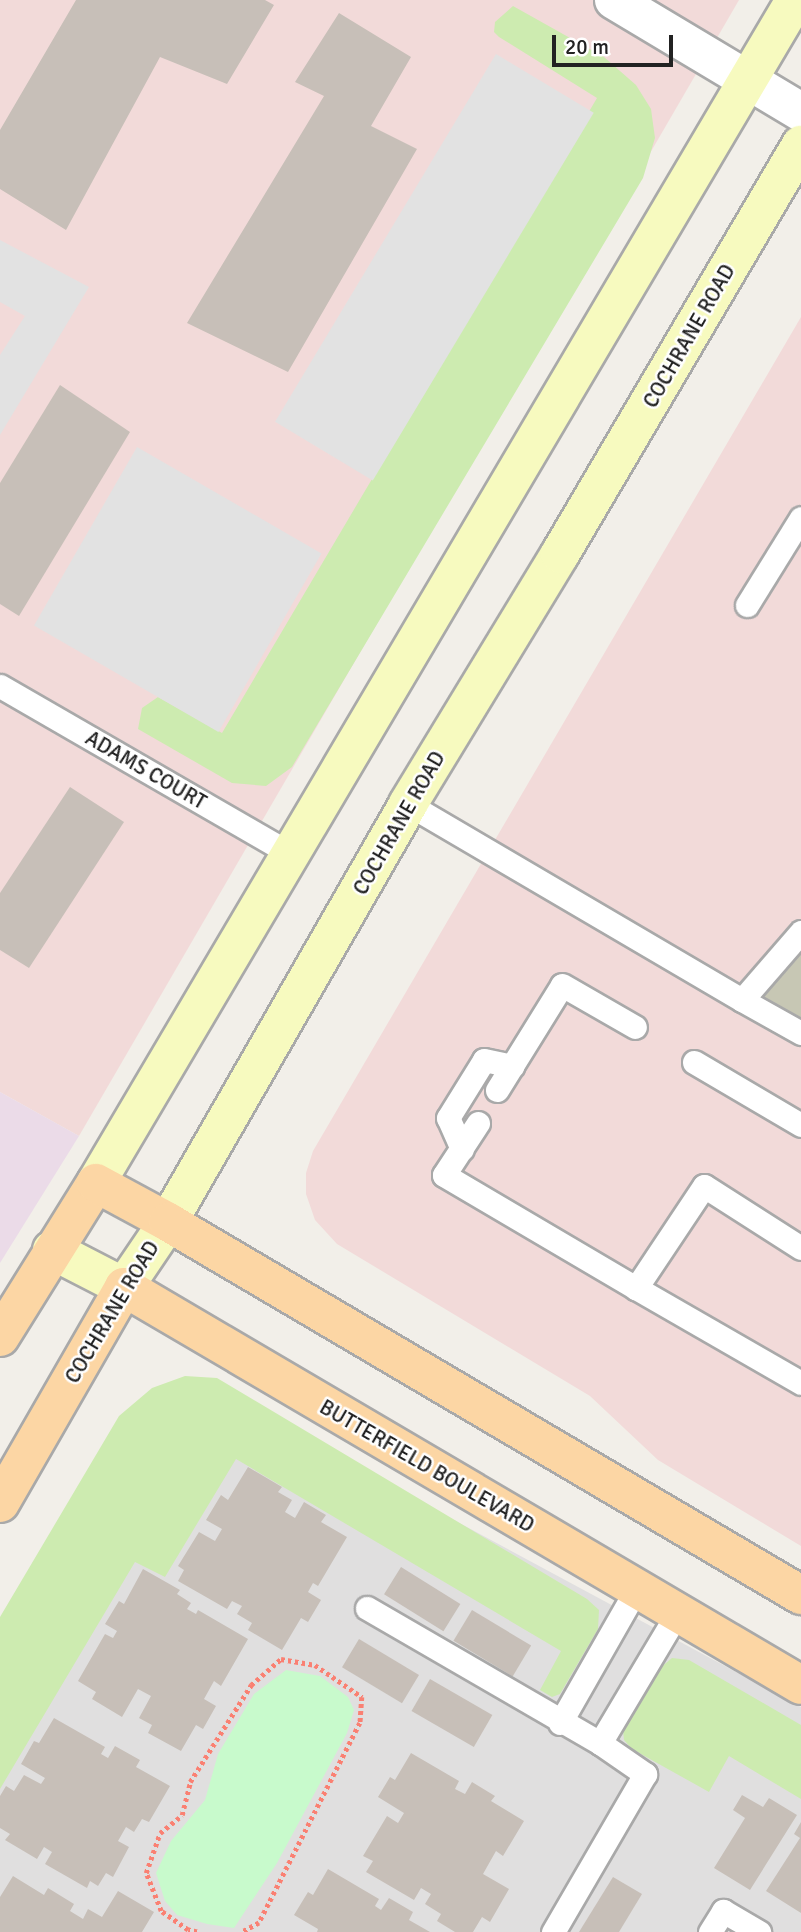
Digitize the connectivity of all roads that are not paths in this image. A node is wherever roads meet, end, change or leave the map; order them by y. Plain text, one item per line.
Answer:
1 (614, 0) edge
2 (795, 0) edge
3 (749, 78) junction
4 (801, 112) edge
5 (801, 145) edge
6 (801, 518) edge
7 (747, 605) dead end
8 (0, 686) edge
9 (408, 804) junction
10 (291, 854) junction
11 (801, 932) edge
12 (742, 1000) junction
13 (635, 1027) dead end
14 (801, 1033) edge
15 (694, 1062) dead end
16 (512, 1066) junction
17 (497, 1090) dead end
18 (478, 1124) dead end
19 (801, 1125) edge
20 (462, 1149) junction
21 (96, 1183) junction
22 (169, 1222) junction
23 (801, 1248) edge
24 (52, 1250) junction
25 (124, 1287) junction
26 (636, 1288) junction
27 (0, 1337) edge
28 (801, 1384) edge
29 (0, 1503) edge
30 (637, 1588) junction
31 (801, 1595) edge
32 (367, 1608) dead end
33 (678, 1612) junction
34 (801, 1685) edge
35 (560, 1723) junction
36 (600, 1743) junction
37 (553, 1932) edge
38 (710, 1932) edge
39 (760, 1932) edge

1 - 3 street
2 - 3 main road
3 - 4 street
3 - 10 main road
5 - 9 main road, COCHRANE ROAD
6 - 7 lane
8 - 10 lane, ADAMS COURT
9 - 12 lane
9 - 22 main road, COCHRANE ROAD
10 - 21 main road
11 - 12 lane
12 - 14 lane
13 - 16 lane
15 - 19 lane
16 - 17 lane
16 - 20 lane
18 - 20 lane
20 - 26 lane
21 - 22 main road
21 - 24 main road
22 - 25 main road, COCHRANE ROAD
22 - 31 main road
23 - 26 lane
24 - 25 main road, BUTTERFIELD BOULEVARD
24 - 27 main road
25 - 29 main road, COCHRANE ROAD
25 - 30 main road, BUTTERFIELD BOULEVARD
26 - 28 lane
30 - 33 main road, BUTTERFIELD BOULEVARD
30 - 35 lane
32 - 35 lane
33 - 34 main road, BUTTERFIELD BOULEVARD
33 - 36 lane
35 - 36 lane
36 - 37 lane
38 - 39 lane

